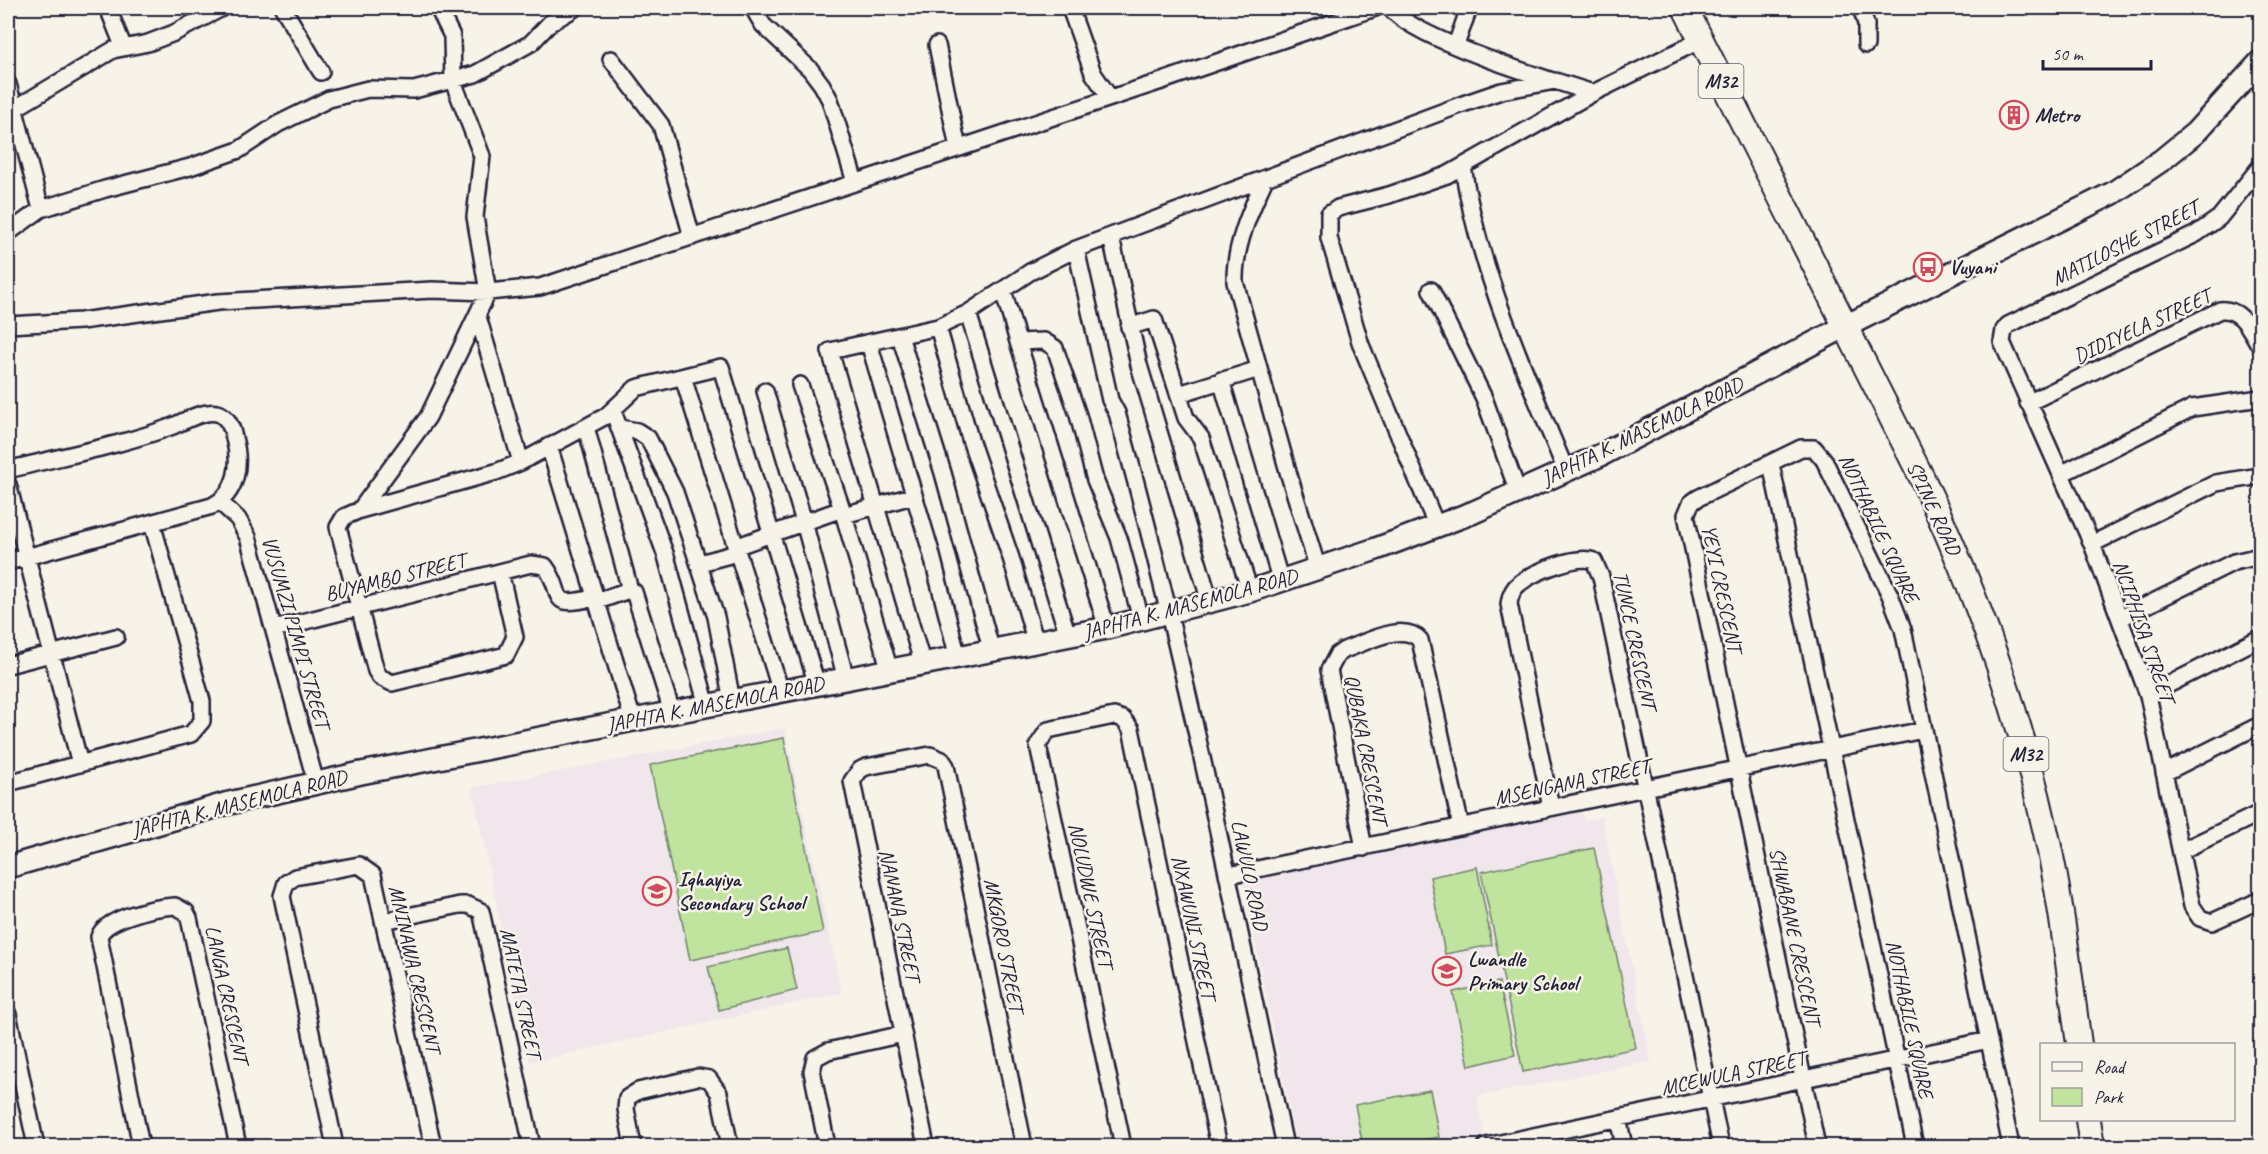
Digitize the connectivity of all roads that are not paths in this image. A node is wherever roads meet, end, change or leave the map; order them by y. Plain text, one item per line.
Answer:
1 (108, 8) edge
2 (222, 8) edge
3 (283, 8) edge
4 (438, 8) edge
5 (575, 8) edge
6 (753, 8) edge
7 (1070, 8) edge
8 (1376, 8) edge
9 (1390, 8) edge
10 (1469, 8) edge
11 (1686, 8) edge
12 (1861, 8) edge
13 (1701, 40) junction
14 (937, 45) dead end
15 (1456, 45) junction
16 (1866, 45) dead end
17 (123, 46) junction
18 (611, 59) dead end
19 (2260, 62) edge
20 (321, 72) dead end
21 (453, 81) junction
22 (1555, 81) junction
23 (8, 84) edge
24 (1593, 93) junction
25 (1110, 98) junction
26 (14, 109) junction
27 (958, 148) junction
28 (1463, 167) junction
29 (2260, 168) edge
30 (1265, 179) junction
31 (855, 182) junction
32 (41, 209) junction
33 (8, 233) edge
34 (692, 237) junction
35 (1111, 237) junction
36 (1076, 249) junction
37 (1003, 290) junction
38 (1431, 290) dead end
39 (488, 292) junction
40 (968, 313) junction
41 (478, 317) junction
42 (8, 325) edge
43 (938, 327) junction
44 (1128, 327) junction
45 (1844, 327) junction
46 (900, 336) junction
47 (1018, 342) junction
48 (2002, 342) joint
49 (869, 343) junction
50 (2260, 346) edge
51 (1258, 369) junction
52 (683, 376) junction
53 (1221, 380) junction
54 (800, 386) dead end
55 (765, 391) dead end
56 (1179, 394) junction
57 (2260, 398) edge
58 (2028, 403) junction
59 (613, 411) junction
60 (586, 427) junction
61 (620, 428) junction
62 (549, 446) junction
63 (520, 462) junction
64 (1771, 464) junction
65 (8, 470) edge
66 (1566, 471) junction
67 (2061, 474) junction
68 (2260, 476) edge
69 (8, 484) edge
70 (1518, 492) junction
71 (912, 495) junction
72 (220, 502) junction
73 (877, 505) junction
74 (360, 510) junction
75 (843, 512) junction
76 (804, 522) junction
77 (152, 523) junction
78 (1437, 526) junction
79 (772, 534) junction
80 (2092, 544) junction
81 (736, 550) junction
82 (2260, 556) edge
83 (26, 557) junction
84 (8, 562) edge
85 (700, 563) junction
86 (1318, 569) junction
87 (500, 572) junction
88 (1281, 582) junction
89 (630, 590) junction
90 (1250, 591) junction
91 (597, 599) junction
92 (1210, 602) junction
93 (359, 607) junction
94 (1171, 613) junction
95 (2121, 618) junction
96 (1141, 619) junction
97 (1107, 628) junction
98 (274, 629) junction
99 (1068, 636) junction
100 (116, 637) dead end
101 (2260, 638) edge
102 (1036, 643) junction
103 (992, 651) junction
104 (52, 653) junction
105 (958, 658) junction
106 (8, 665) edge
107 (924, 665) junction
108 (890, 671) junction
109 (846, 679) junction
110 (817, 685) junction
111 (781, 692) junction
112 (2148, 695) junction
113 (732, 701) junction
114 (707, 706) junction
115 (672, 712) junction
116 (1123, 719) joint
117 (633, 720) junction
118 (2260, 724) edge
119 (1923, 730) junction
120 (1832, 749) junction
121 (936, 756) joint
122 (80, 764) junction
123 (1739, 769) junction
124 (2164, 773) junction
125 (8, 783) edge
126 (316, 783) junction
127 (1645, 788) junction
128 (1551, 807) junction
129 (2260, 813) edge
130 (1461, 827) junction
131 (1364, 848) junction
132 (2181, 851) junction
133 (8, 867) edge
134 (1229, 875) junction
135 (2260, 900) edge
136 (384, 921) junction
137 (8, 1014) edge
138 (903, 1034) junction
139 (1989, 1040) junction
140 (2079, 1043) edge
141 (1897, 1060) junction
142 (1803, 1080) junction
143 (1711, 1100) junction
144 (1618, 1118) junction
145 (2088, 1121) edge
146 (1527, 1142) edge
147 (36, 1146) edge
148 (141, 1146) edge
149 (238, 1146) edge
150 (335, 1146) edge
151 (433, 1146) edge
152 (532, 1146) edge
153 (633, 1146) edge
154 (730, 1146) edge
155 (827, 1146) edge
156 (926, 1146) edge
157 (1024, 1146) edge
158 (1123, 1146) edge
159 (1219, 1146) edge
160 (1285, 1146) edge
161 (1486, 1146) edge
162 (1624, 1146) edge
163 (1721, 1146) edge
164 (1817, 1146) edge
165 (1915, 1146) edge
166 (2011, 1146) edge
167 (2092, 1146) edge

1 - 17 street
2 - 17 street
3 - 20 street
4 - 21 street
5 - 21 street
6 - 31 street
7 - 25 street
8 - 25 street
9 - 15 street
10 - 15 street
11 - 13 main road, SPINE ROAD / M32
12 - 16 street
13 - 24 street
13 - 45 main road, SPINE ROAD / M32
14 - 27 street
15 - 22 street
17 - 26 street
18 - 34 street
19 - 45 main road, JAPHTA K. MASEMOLA ROAD
21 - 32 street
21 - 39 street
22 - 24 street
22 - 30 street
23 - 26 street
24 - 28 street
25 - 27 street
26 - 32 street
27 - 31 street
28 - 66 street
28 - 78 street
29 - 48 street, MATILOSHE STREET
30 - 35 street
30 - 51 street
31 - 34 street
32 - 33 street
34 - 39 street
35 - 36 street
35 - 44 street
36 - 37 street
36 - 94 street, LAWULO ROAD
37 - 40 street
37 - 47 street
38 - 70 street
39 - 41 street
39 - 42 street
40 - 43 street
40 - 99 street
41 - 63 street
41 - 74 street
43 - 46 street
43 - 102 street
44 - 56 street
44 - 92 street
45 - 66 main road, JAPHTA K. MASEMOLA ROAD
45 - 140 main road, SPINE ROAD / M32
46 - 49 street
46 - 103 street
47 - 96 street
47 - 97 street
48 - 58 street, NCIPHISA STREET
49 - 71 street
49 - 73 street
50 - 58 street, DIDIYELA STREET
51 - 53 street
51 - 86 street
52 - 59 street
52 - 79 street
52 - 81 street
53 - 56 street
53 - 88 street
54 - 75 street
55 - 76 street
56 - 90 street
57 - 67 street
58 - 67 street, NCIPHISA STREET
59 - 60 street
59 - 61 street
60 - 62 street
60 - 89 street
61 - 85 street
61 - 114 street
62 - 63 street
62 - 91 street
63 - 74 street
64 - 119 street, NOTHABILE SQUARE
64 - 120 street, NOTHABILE SQUARE
64 - 123 street, YEYI CRESCENT
65 - 72 street
66 - 70 main road, JAPHTA K. MASEMOLA ROAD
67 - 80 street, NCIPHISA STREET
68 - 80 street
69 - 83 street
70 - 78 main road, JAPHTA K. MASEMOLA ROAD
71 - 73 street
71 - 105 street
72 - 77 street
72 - 98 street, VUSUMZI PIMPI STREET
73 - 75 street
73 - 107 street
74 - 93 street
75 - 76 street
75 - 108 street
76 - 79 street
76 - 109 street
77 - 83 street
77 - 122 street
78 - 86 main road, JAPHTA K. MASEMOLA ROAD
79 - 81 street
79 - 110 street
80 - 95 street, NCIPHISA STREET
81 - 85 street
81 - 111 street
82 - 95 street
83 - 84 street
83 - 104 street
85 - 113 street
86 - 88 main road, JAPHTA K. MASEMOLA ROAD
87 - 91 street, BUYAMBO STREET
87 - 93 street, BUYAMBO STREET
87 - 93 street
88 - 90 main road, JAPHTA K. MASEMOLA ROAD
89 - 91 street
89 - 115 street
90 - 92 main road, JAPHTA K. MASEMOLA ROAD
91 - 117 street
92 - 94 main road, JAPHTA K. MASEMOLA ROAD
93 - 98 street, BUYAMBO STREET
94 - 96 main road, JAPHTA K. MASEMOLA ROAD
94 - 134 street, LAWULO ROAD
95 - 112 street, NCIPHISA STREET
96 - 97 main road, JAPHTA K. MASEMOLA ROAD
97 - 99 main road, JAPHTA K. MASEMOLA ROAD
98 - 126 street, VUSUMZI PIMPI STREET
99 - 102 main road, JAPHTA K. MASEMOLA ROAD
100 - 104 street
101 - 112 street
102 - 103 main road, JAPHTA K. MASEMOLA ROAD
103 - 105 main road, JAPHTA K. MASEMOLA ROAD
104 - 106 street
104 - 122 street
105 - 107 main road, JAPHTA K. MASEMOLA ROAD
107 - 108 main road, JAPHTA K. MASEMOLA ROAD
108 - 109 main road, JAPHTA K. MASEMOLA ROAD
109 - 110 main road, JAPHTA K. MASEMOLA ROAD
110 - 111 main road, JAPHTA K. MASEMOLA ROAD
111 - 113 main road, JAPHTA K. MASEMOLA ROAD
112 - 124 street, NCIPHISA STREET
113 - 114 main road, JAPHTA K. MASEMOLA ROAD
114 - 115 main road, JAPHTA K. MASEMOLA ROAD
115 - 117 main road, JAPHTA K. MASEMOLA ROAD
116 - 158 street, NOLUDWE STREET
116 - 159 street, NXAWUNI STREET
117 - 126 main road, JAPHTA K. MASEMOLA ROAD
118 - 124 street
119 - 120 street, MSENGANA STREET
119 - 139 street, NOTHABILE SQUARE
120 - 123 street, MSENGANA STREET
120 - 141 street, NOTHABILE SQUARE
121 - 138 street, NANANA STREET
121 - 157 street, MKGORO STREET
122 - 125 street
123 - 127 street, MSENGANA STREET
123 - 142 street, SHWABANE CRESCENT
124 - 132 street, NCIPHISA STREET
126 - 133 main road, JAPHTA K. MASEMOLA ROAD
127 - 128 street, MSENGANA STREET
127 - 128 street, TUNCE CRESCENT
127 - 143 street
128 - 130 street, MSENGANA STREET
129 - 132 street
130 - 131 street, MSENGANA STREET
130 - 131 street, QUBAKA CRESCENT
131 - 134 street, MSENGANA STREET
132 - 135 street, NCIPHISA STREET
134 - 160 street, LAWULO ROAD
136 - 150 street, MNINAWA CRESCENT
136 - 151 street, MNINAWA CRESCENT
136 - 152 street, MATETA STREET
137 - 147 street
138 - 155 street
138 - 156 street, NANANA STREET
139 - 141 street, MCEWULA STREET
139 - 166 street, NOTHABILE SQUARE
141 - 142 street, MCEWULA STREET
141 - 165 street, NOTHABILE SQUARE
142 - 143 street, MCEWULA STREET
142 - 164 street, SHWABANE CRESCENT
143 - 144 street, MCEWULA STREET
143 - 163 street
144 - 146 street, MCEWULA STREET
144 - 162 street
145 - 167 main road
146 - 161 street, MCEWULA STREET
148 - 149 street, LANGA CRESCENT
153 - 154 street

